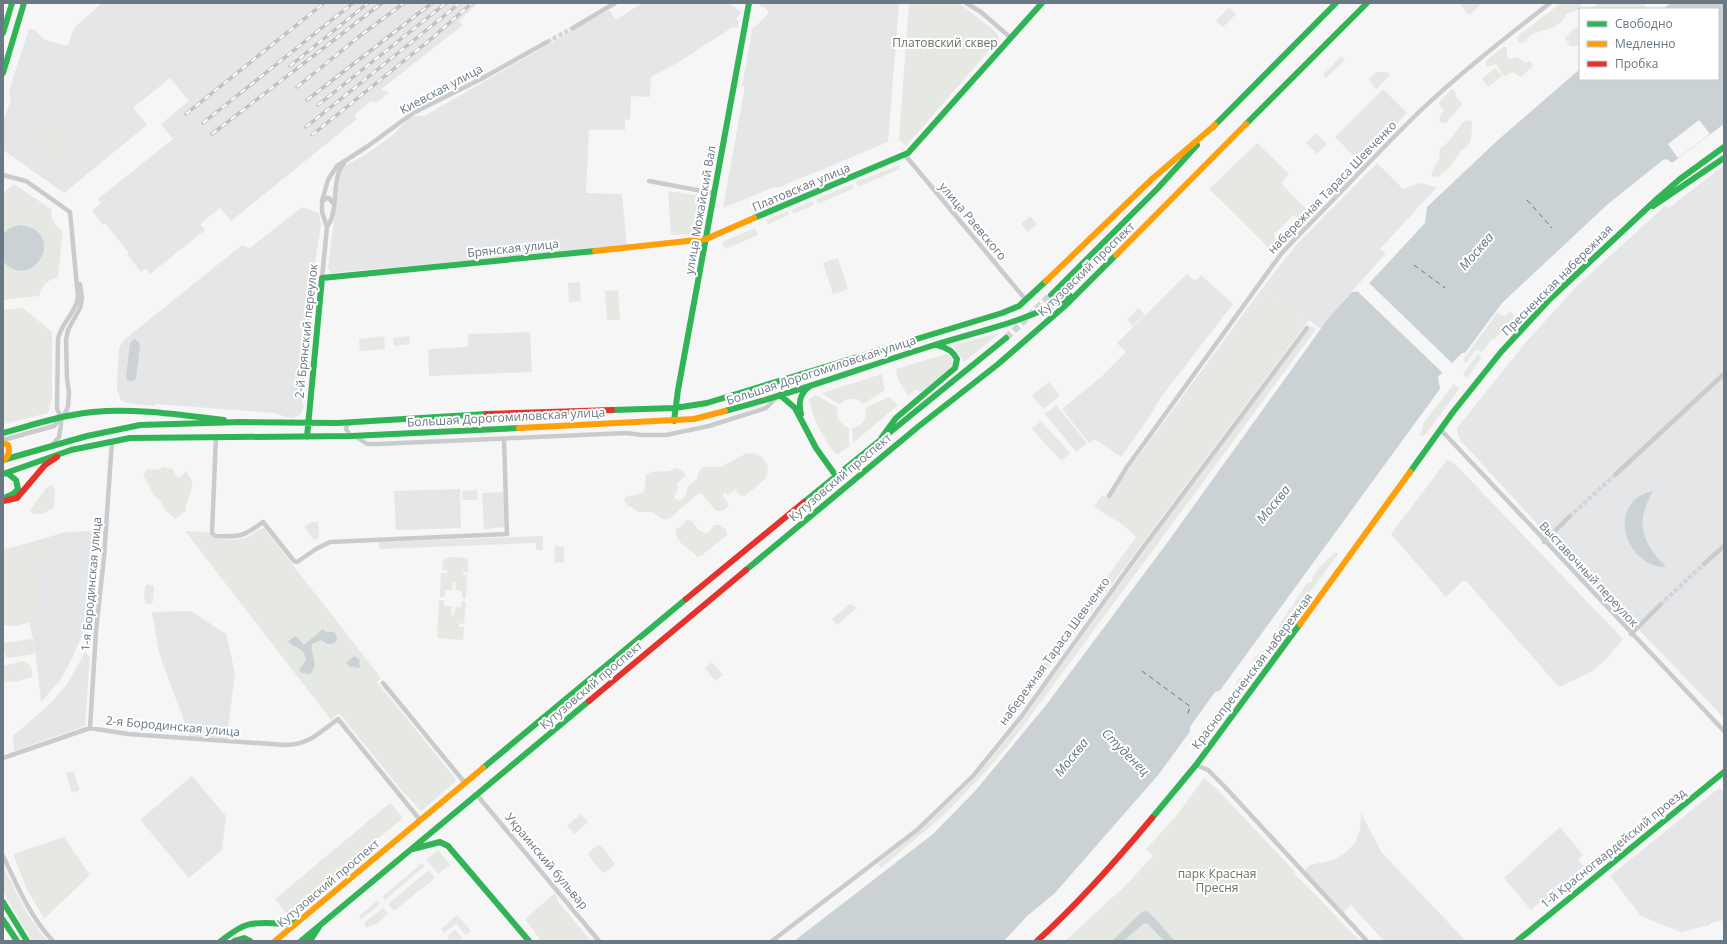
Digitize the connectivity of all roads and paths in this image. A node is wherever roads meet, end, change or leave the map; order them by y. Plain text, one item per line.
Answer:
1 (12, 3) edge
2 (24, 3) edge
3 (615, 3) edge
4 (749, 3) edge
5 (966, 3) edge
6 (1042, 3) edge
7 (1336, 3) edge
8 (1368, 3) edge
9 (1550, 3) edge
10 (573, 28) tunnel mouth
11 (3, 33) edge
12 (1011, 38) junction
13 (547, 42) tunnel mouth
14 (3, 73) edge
15 (1215, 125) junction
16 (1724, 147) edge
17 (905, 155) junction
18 (1724, 158) edge
19 (348, 160) junction
20 (3, 175) edge
21 (649, 181) dead end
22 (713, 193) junction
23 (322, 201) junction
24 (333, 205) junction
25 (1637, 217) junction
26 (327, 227) junction
27 (706, 239) junction
28 (77, 269) junction
29 (322, 278) junction
30 (1089, 283) junction
31 (1051, 295) tunnel mouth
32 (1026, 300) junction
33 (963, 324) joint
34 (1307, 328) dead end
35 (1006, 338) tunnel mouth
36 (931, 346) junction
37 (1724, 374) edge
38 (813, 383) junction
39 (779, 395) junction
40 (1465, 397) joint
41 (675, 408) junction
42 (61, 417) junction
43 (802, 420) junction
44 (242, 422) junction
45 (674, 422) junction
46 (352, 423) junction
47 (308, 424) junction
48 (1441, 430) junction
49 (3, 433) edge
50 (352, 435) junction
51 (216, 436) junction
52 (307, 437) junction
53 (504, 439) junction
54 (3, 440) edge
55 (112, 441) junction
56 (3, 443) edge
57 (875, 445) junction
58 (48, 447) junction
59 (71, 450) junction
60 (4, 460) edge
61 (5, 474) edge
62 (1616, 474) tunnel mouth
63 (836, 476) junction
64 (1108, 496) dead end
65 (3, 500) edge
66 (1569, 517) tunnel mouth
67 (1544, 542) junction
68 (1724, 546) edge
69 (1704, 564) tunnel mouth
70 (1660, 605) tunnel mouth
71 (1631, 634) junction
72 (383, 683) dead end
73 (90, 728) junction
74 (1724, 731) edge
75 (3, 758) edge
76 (1196, 765) junction
77 (1724, 772) edge
78 (465, 783) junction
79 (477, 795) junction
80 (420, 820) junction
81 (410, 850) junction
82 (3, 856) edge
83 (3, 902) edge
84 (3, 920) edge
85 (299, 922) junction
86 (321, 925) junction
87 (17, 941) edge
88 (27, 941) edge
89 (53, 941) edge
90 (221, 941) edge
91 (234, 941) edge
92 (250, 941) edge
93 (275, 941) edge
94 (301, 941) edge
95 (310, 941) edge
96 (529, 941) edge
97 (600, 941) edge
98 (772, 941) edge
99 (1037, 941) edge
100 (1367, 941) edge
101 (1517, 941) edge

1 - 11 main road
2 - 14 main road
3 - 10 street
4 - 22 main road, улица Можайский Вал
5 - 12 street
6 - 12 main road
7 - 15 main road, Кутузовский проспект
8 - 30 main road, Кутузовский проспект
9 - 64 street, набережная Тараса Шевченко
12 - 17 main road
13 - 19 street, Киевская улица
15 - 31 main road, Кутузовский проспект
15 - 32 main road, Кутузовский проспект
16 - 25 main road, Пресненская набережная
17 - 27 main road, Платовская улица
17 - 32 street, улица Раевского
18 - 25 main road, Пресненская набережная
19 - 23 street, 2-й Брянский переулок
19 - 24 street, 2-й Брянский переулок
20 - 28 street
21 - 22 street
22 - 27 main road, улица Можайский Вал
23 - 24 street
23 - 26 street, 2-й Брянский переулок
24 - 26 street, 2-й Брянский переулок
25 - 40 main road, Пресненская набережная
26 - 29 street, 2-й Брянский переулок
27 - 29 main road, Брянская улица
27 - 41 main road, улица Можайский Вал
28 - 42 street
28 - 42 street
29 - 47 main road, 2-й Брянский переулок
30 - 36 main road, Большая Дорогомиловская улица
30 - 79 main road, Кутузовский проспект
32 - 33 main road, Кутузовский проспект
33 - 41 main road, Большая Дорогомиловская улица
34 - 98 street, набережная Тараса Шевченко
35 - 57 main road, Кутузовский проспект
36 - 38 main road, Большая Дорогомиловская улица
36 - 57 main road
37 - 62 street
38 - 39 main road, Большая Дорогомиловская улица
38 - 43 main road
39 - 43 main road
39 - 45 main road, Большая Дорогомиловская улица
39 - 53 street
40 - 48 main road, Краснопресненская набережная
41 - 45 main road, улица Можайский Вал
41 - 46 main road, Большая Дорогомиловская улица
42 - 44 main road
42 - 49 main road
42 - 54 street
42 - 58 street
43 - 63 main road
44 - 47 main road, Большая Дорогомиловская улица
44 - 58 main road, Большая Дорогомиловская улица
45 - 50 main road, Большая Дорогомиловская улица
46 - 47 main road, Большая Дорогомиловская улица
46 - 50 street
47 - 52 main road, 2-й Брянский переулок
48 - 67 street, Выставочный переулок
48 - 76 main road, Краснопресненская набережная
50 - 52 main road, Большая Дорогомиловская улица
50 - 53 street
51 - 52 main road, Большая Дорогомиловская улица
51 - 53 street
51 - 55 main road, Большая Дорогомиловская улица
55 - 59 main road, Большая Дорогомиловская улица
55 - 73 street, 1-я Бородинская улица
56 - 60 main road
57 - 63 main road, Кутузовский проспект
58 - 60 main road, Большая Дорогомиловская улица
59 - 61 main road, Большая Дорогомиловская улица
59 - 65 main road
61 - 65 main road
63 - 78 main road, Кутузовский проспект
66 - 67 street
67 - 71 street, Выставочный переулок
68 - 69 street
70 - 71 street
71 - 74 street, Выставочный переулок
72 - 78 street
73 - 75 street, 2-я Бородинская улица
73 - 80 street, 2-я Бородинская улица
76 - 99 main road, Краснопресненская набережная
76 - 100 street
77 - 101 main road, 1-й Красногвардейский проезд
78 - 80 main road, Кутузовский проспект
79 - 81 main road, Кутузовский проспект
79 - 97 street, Украинский бульвар
80 - 85 main road, Кутузовский проспект
81 - 86 main road, Кутузовский проспект
81 - 96 main road
82 - 89 street
83 - 88 main road
84 - 87 main road
85 - 90 main road
85 - 93 main road, Кутузовский проспект
86 - 94 main road, Кутузовский проспект
86 - 95 main road
91 - 92 main road

